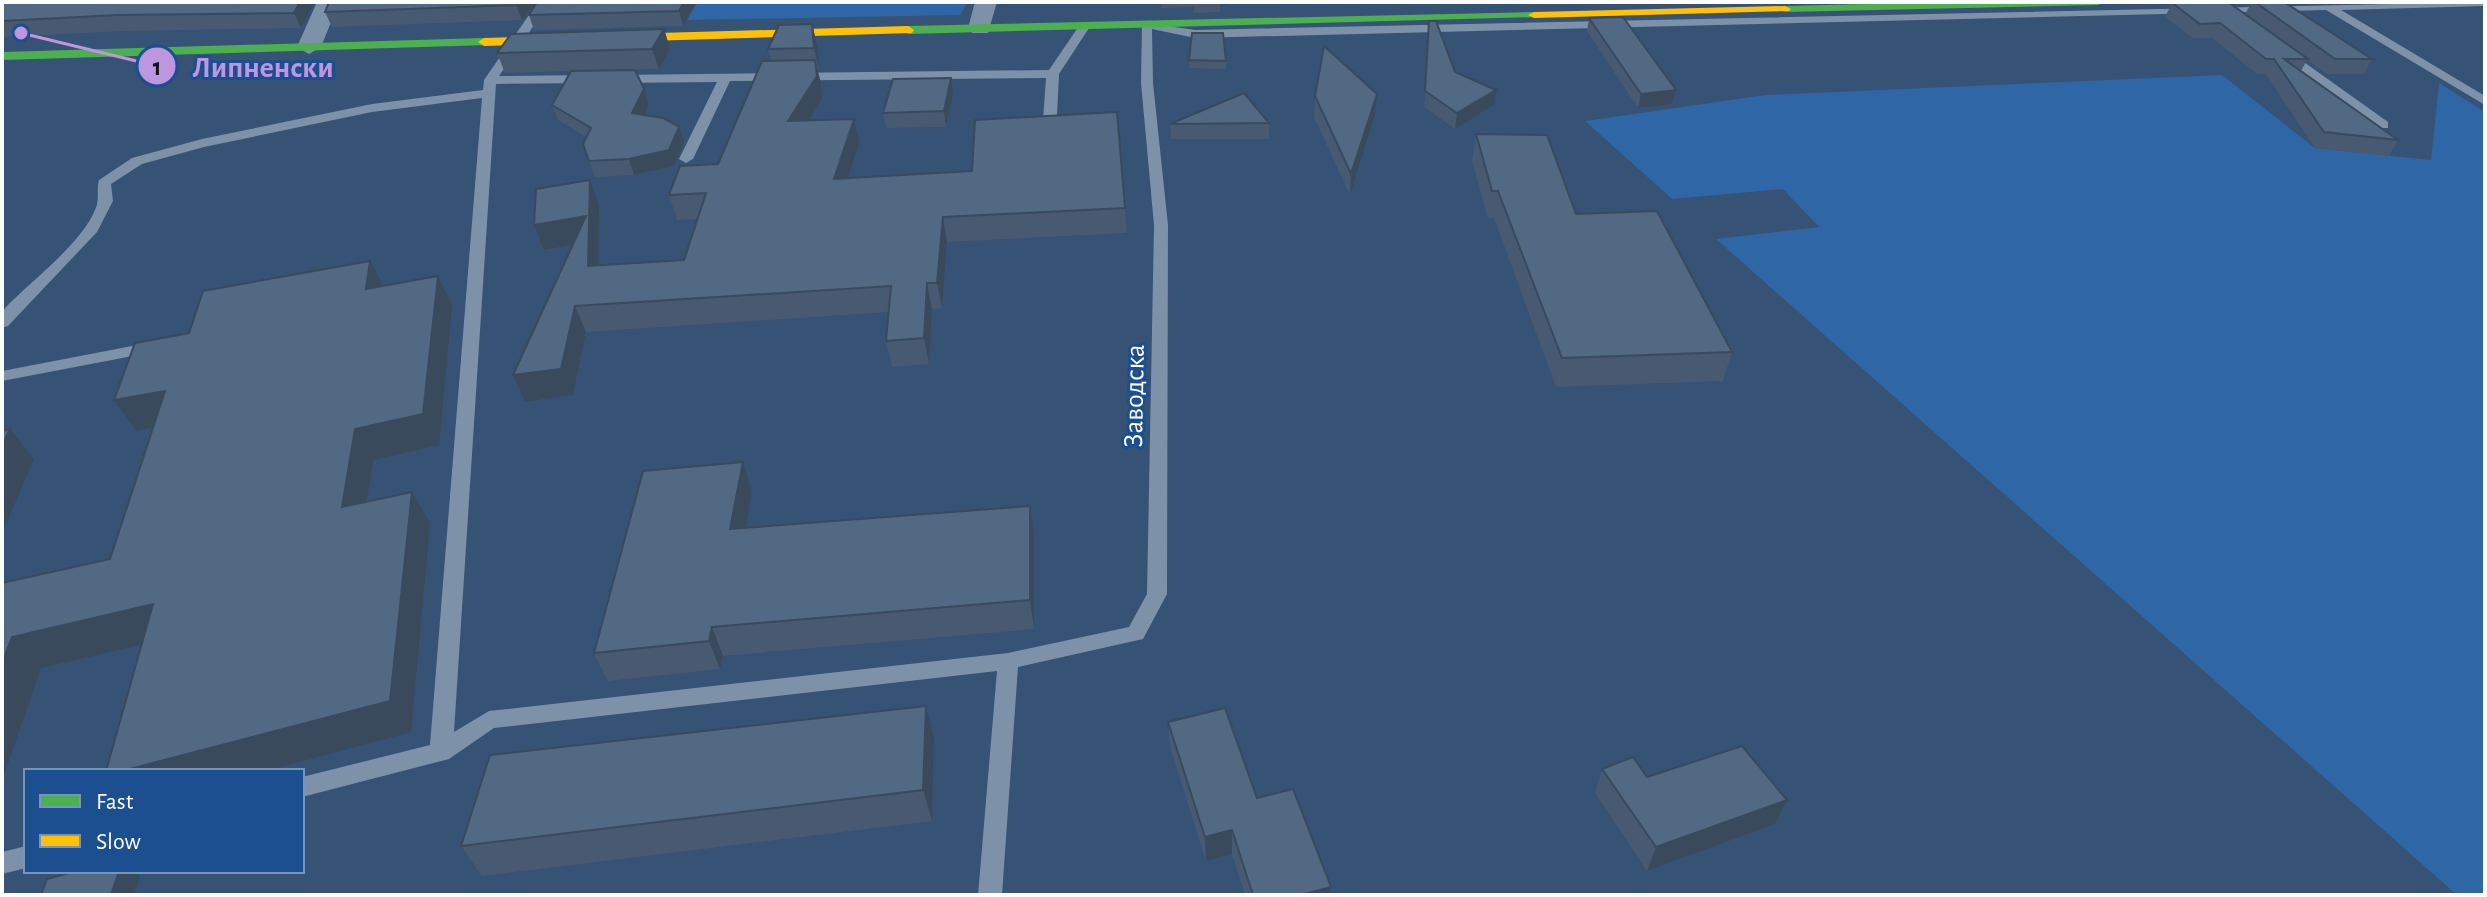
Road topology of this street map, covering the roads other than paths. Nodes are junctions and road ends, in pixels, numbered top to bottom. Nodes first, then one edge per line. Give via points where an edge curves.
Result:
1 (328, 2) edge
2 (544, 2) edge
3 (986, 2) edge
4 (2098, 2) edge
5 (2485, 3) edge
6 (2324, 4) edge
7 (2218, 6) edge
8 (1146, 24) junction
9 (1085, 25) junction
10 (2248, 27) edge
11 (980, 28) junction
12 (515, 41) junction
13 (2272, 45) edge
14 (309, 47) junction
15 (2, 56) edge
16 (1053, 74) junction
17 (725, 78) junction
18 (490, 87) junction
19 (2485, 101) edge
20 (2383, 125) edge
21 (1049, 134) edge
22 (686, 159) dead end
23 (2, 323) edge
24 (168, 344) edge
25 (2, 376) edge
26 (1008, 661) junction
27 (441, 752) junction
28 (304, 786) edge
29 (24, 858) edge
30 (2, 863) edge
31 (990, 895) edge

1 - 14 street
2 - 12 lane
3 - 11 street
4 - 8 street
5 - 6 lane
6 - 7 lane
6 - 19 lane
7 - 8 lane via 1195,34
7 - 10 lane
8 - 9 street
8 - 26 lane, Заводска via 1161,225 1157,594 1136,633
9 - 11 street
9 - 16 lane
11 - 12 street
12 - 14 street
12 - 18 lane
13 - 20 lane
14 - 15 street
16 - 17 lane
16 - 21 lane
17 - 18 lane
17 - 22 lane
18 - 23 lane via 289,124 137,161 104,183 106,204 91,228
18 - 27 lane
24 - 25 lane
26 - 27 lane, Заводска via 489,720
26 - 31 lane
27 - 28 lane, Заводска
29 - 30 lane

